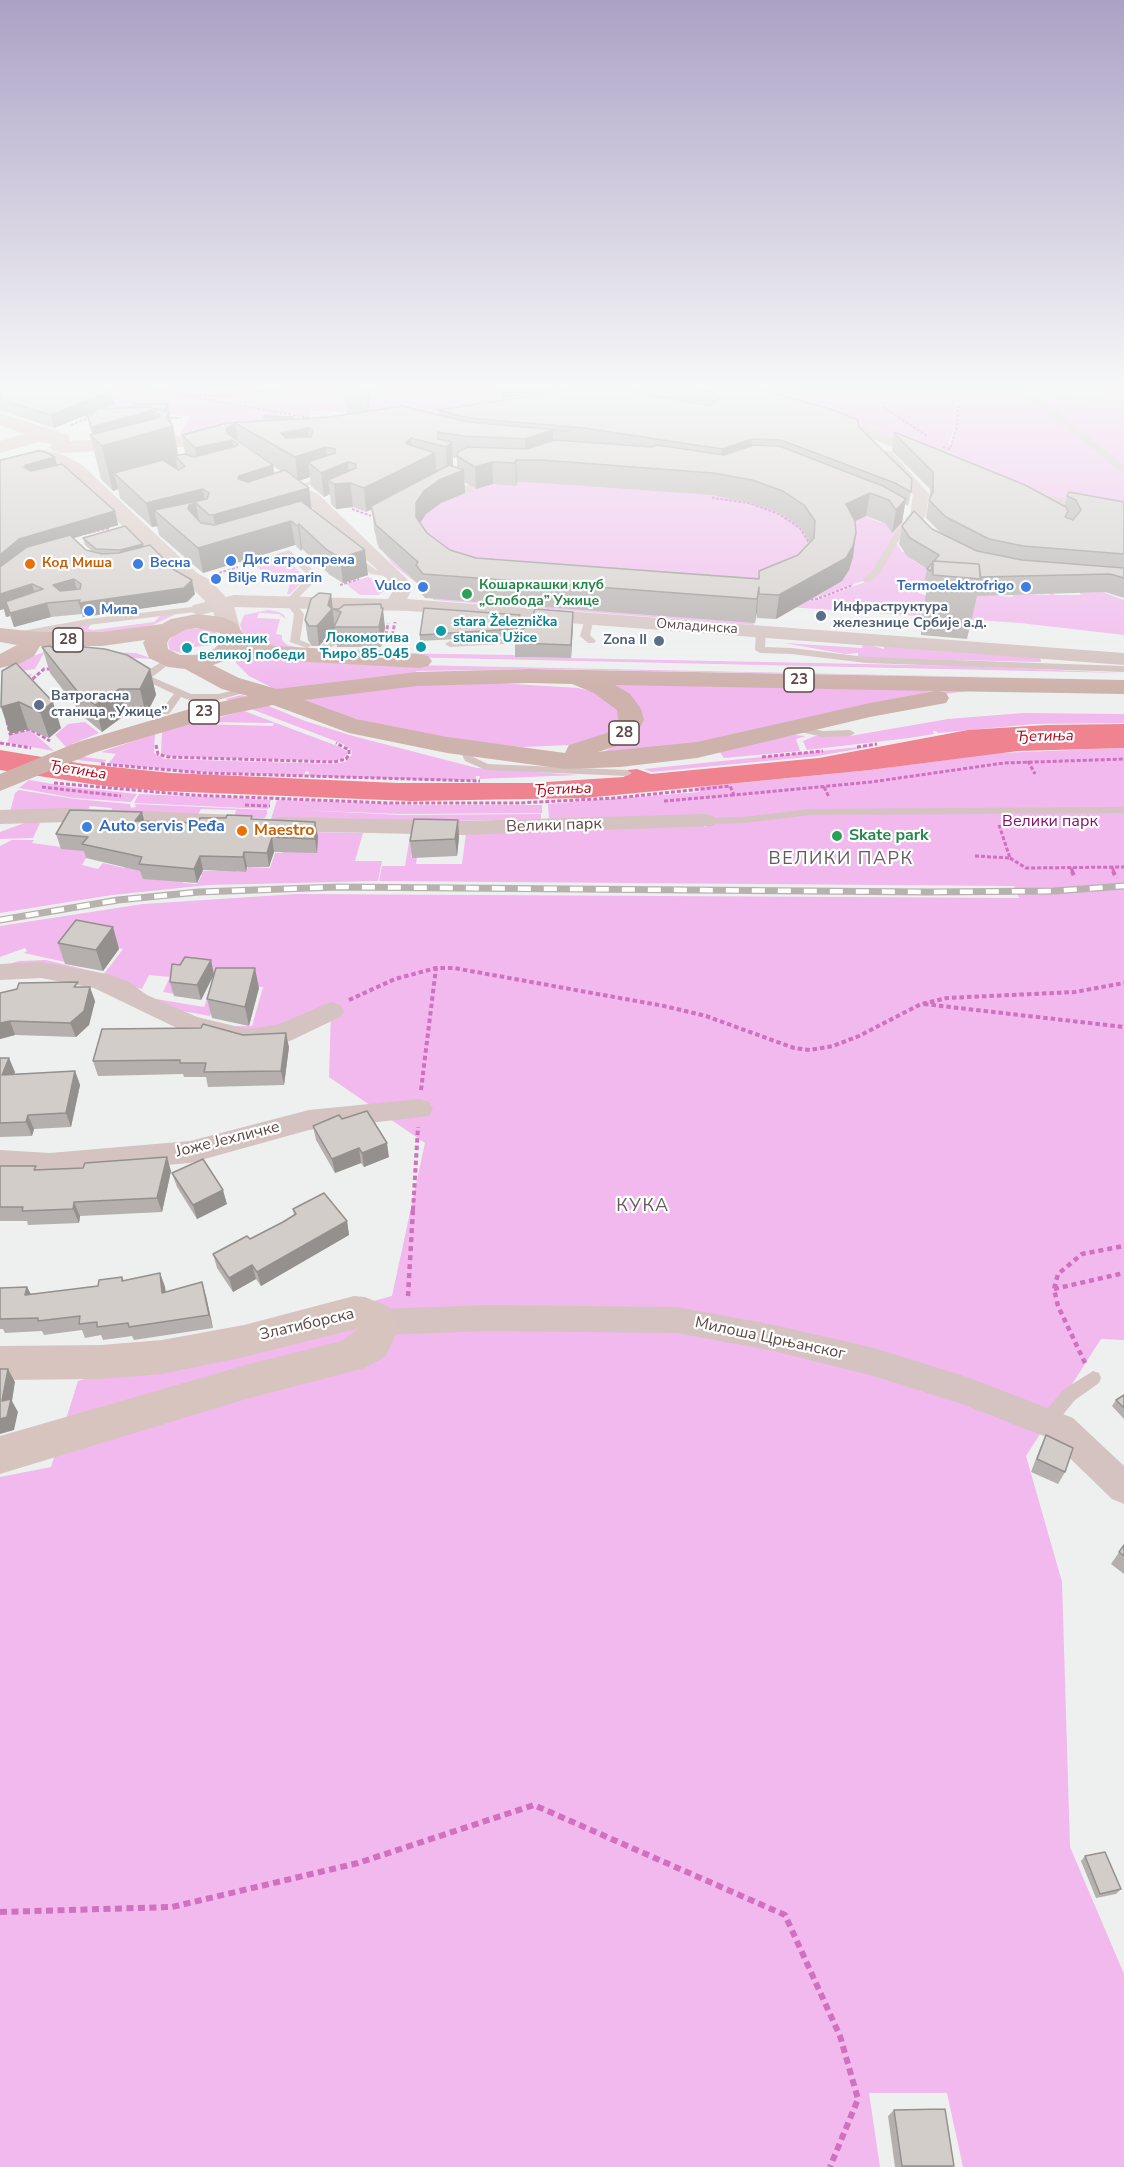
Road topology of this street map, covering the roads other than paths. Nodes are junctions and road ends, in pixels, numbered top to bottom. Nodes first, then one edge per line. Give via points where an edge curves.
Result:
1 (101, 489) edge
2 (468, 489) edge
3 (917, 489) edge
4 (287, 490) edge
5 (1007, 490) edge
6 (471, 491) dead end
7 (1027, 499) junction
8 (1053, 513) edge
9 (1124, 513) edge
10 (368, 515) road end
11 (907, 515) junction
12 (138, 529) junction
13 (347, 530) junction
14 (102, 532) edge
15 (926, 532) edge
16 (344, 550) edge
17 (248, 564) road end
18 (401, 579) junction
19 (867, 580) dead end
20 (270, 604) junction
21 (211, 606) junction
22 (396, 612) junction
23 (530, 614) junction
24 (589, 618) junction
25 (302, 626) junction
26 (169, 628) junction
27 (761, 632) junction
28 (230, 637) junction
29 (591, 642) dead end
30 (450, 644) dead end
31 (11, 649) edge
32 (172, 658) junction
33 (1124, 659) edge
34 (1124, 669) edge
35 (546, 676) junction
36 (1124, 678) edge
37 (1052, 685) junction
38 (1124, 687) edge
39 (253, 689) junction
40 (178, 695) junction
41 (165, 712) dead end
42 (795, 728) junction
43 (850, 732) dead end
44 (464, 748) junction
45 (509, 753) junction
46 (627, 773) dead end
47 (0, 783) edge
48 (1124, 810) edge
49 (6, 821) edge
50 (705, 821) joint
51 (0, 972) edge
52 (331, 1011) road end
53 (419, 1109) road end
54 (0, 1161) edge
55 (393, 1321) junction
56 (0, 1363) edge
57 (1093, 1378) road end
58 (1046, 1423) junction
59 (0, 1455) edge
60 (1124, 1488) edge

1 - 12 main road
2 - 6 lane
3 - 11 street via 921,494 918,514
4 - 13 street via 326,507
5 - 7 street
7 - 8 lane
7 - 9 street
10 - 13 street
11 - 15 street
11 - 19 lane via 877,571
12 - 14 lane
12 - 21 main road via 155,553 196,579 191,586
13 - 18 street
16 - 18 lane via 370,570
17 - 25 lane via 289,553 313,574 292,598
18 - 22 street
20 - 21 street, Омладинска via 238,601
20 - 25 street, Омладинска
20 - 28 street, Омладинска via 238,615
21 - 26 main road
21 - 28 main road
21 - 31 lane via 78,619
22 - 23 street, Омладинска
22 - 25 street, Омладинска via 362,610
23 - 24 street, Омладинска
23 - 30 lane via 523,638 517,642
24 - 27 street, Омладинска
24 - 29 lane via 585,636
26 - 28 main road via 203,621
26 - 31 main road, 28
26 - 32 main road via 154,646
27 - 33 street, Омладинска via 1048,649
27 - 34 lane via 760,650 866,660
28 - 32 main road via 209,660
28 - 36 main road via 272,653 387,660
28 - 39 main road, 28 via 230,667
31 - 32 main road via 134,649
32 - 39 main road, 28 via 233,685
32 - 40 lane via 144,681
35 - 37 main road, 23
35 - 45 main road, 28 via 586,682 610,691 629,709 629,725 616,738 590,748
35 - 47 main road, 23 via 417,679 289,694 202,713 87,747
37 - 38 main road, 23
37 - 42 main road via 917,701
39 - 40 lane via 207,698
39 - 44 main road, 28 via 349,725
40 - 41 lane
42 - 43 lane via 823,734
42 - 45 main road via 707,748 620,759 565,761
44 - 45 main road, 28
44 - 46 lane via 470,759 486,767
48 - 50 lane, Велики парк via 811,812
49 - 50 street, Велики парк via 69,815 463,828
51 - 52 street via 34,969 98,980 190,1024 239,1038 281,1034
53 - 54 street, Јоже Јехличке via 309,1120 190,1152 50,1164
55 - 56 main road, Златиборска via 365,1313 346,1313 244,1341 162,1357
55 - 58 street, Милоша Црњанског via 677,1320 874,1362 967,1391
55 - 59 main road, Златиборска via 372,1344 351,1356 235,1385
57 - 58 lane via 1069,1395
58 - 60 street, Милоша Црњанског via 1061,1428

